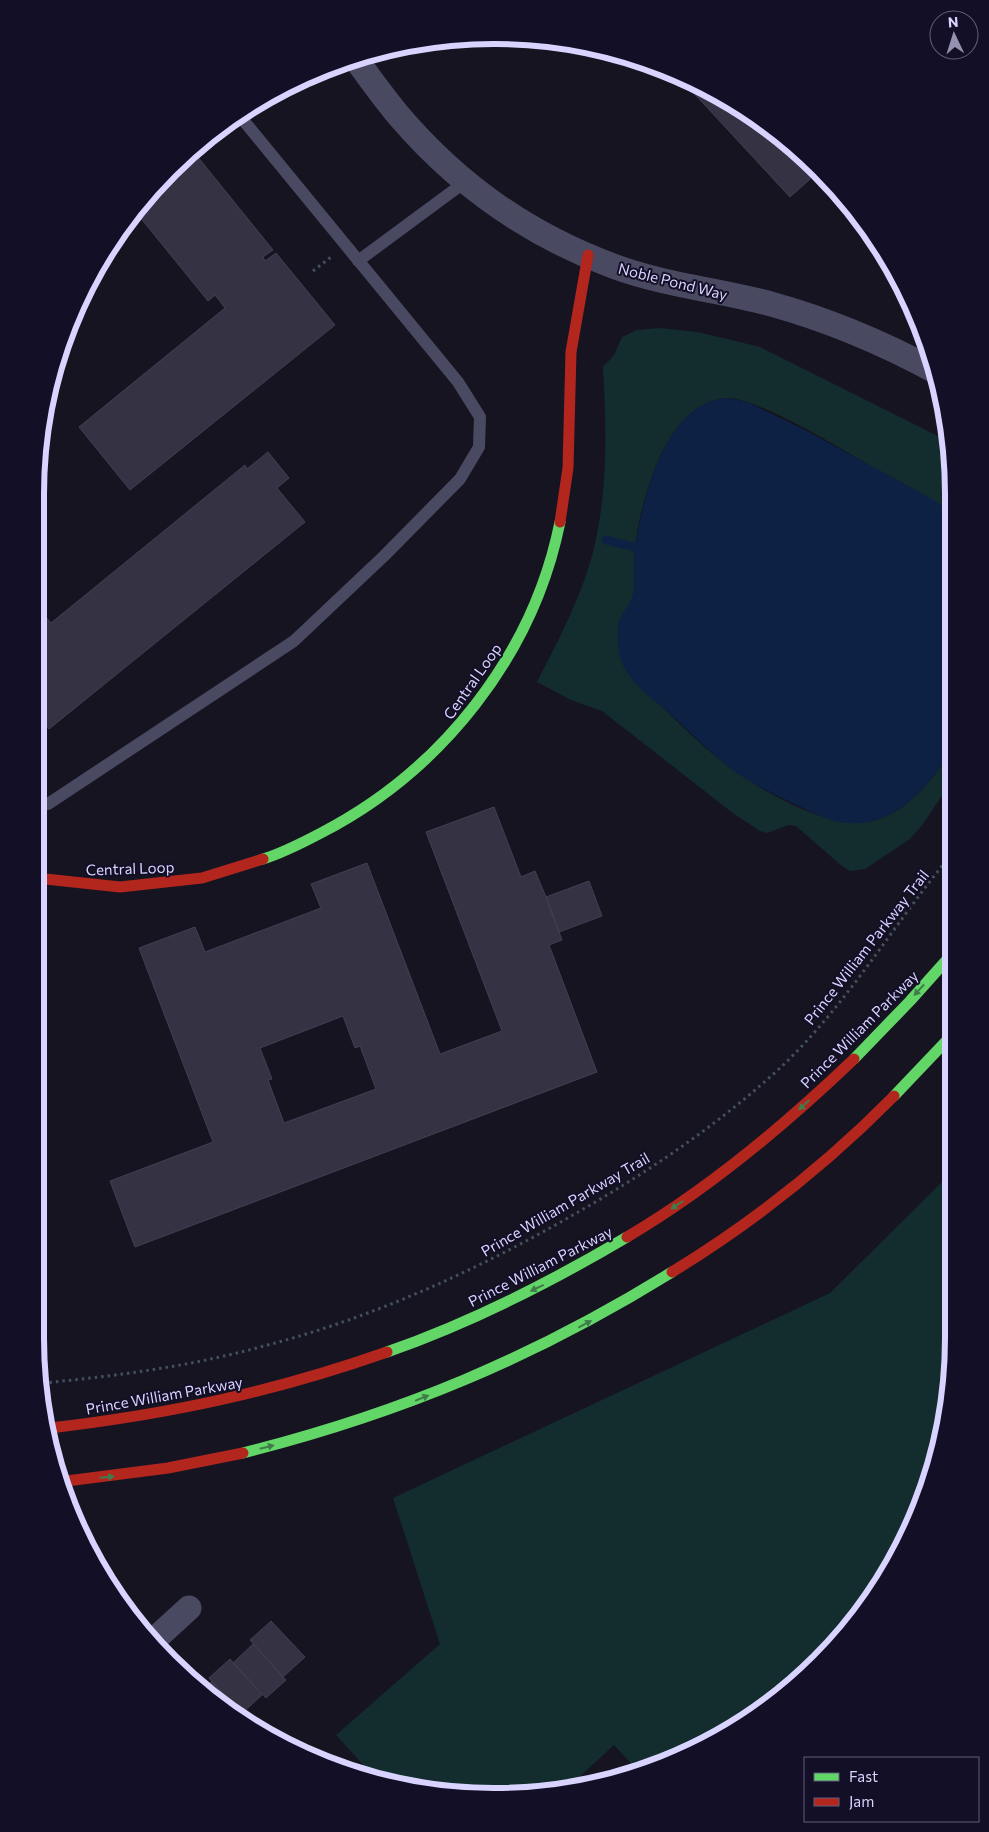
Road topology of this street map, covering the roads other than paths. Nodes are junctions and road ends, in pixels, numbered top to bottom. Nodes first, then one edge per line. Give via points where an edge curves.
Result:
1 (360, 65) edge
2 (243, 120) edge
3 (465, 182) junction
4 (588, 256) junction
5 (358, 261) junction
6 (927, 367) edge
7 (44, 805) edge
8 (44, 879) edge
9 (945, 962) edge
10 (945, 1042) edge
11 (53, 1428) edge
12 (68, 1481) edge
13 (189, 1608) dead end
14 (158, 1637) edge

1 - 3 street, Noble Pond Way via 404,122
2 - 5 lane
3 - 4 street, Noble Pond Way via 518,222
3 - 5 lane
4 - 6 street, Noble Pond Way via 665,282 770,304 822,319 885,344
4 - 8 main road, Central Loop via 571,352 566,480 561,519 539,595 520,638 471,714 407,780 381,800 314,839 255,864 216,875 158,884 78,885
5 - 7 lane via 458,382 480,417 479,447 460,480 294,641
9 -> 11 main road, Prince William Parkway via 868,1046 784,1124 714,1180 640,1230 547,1283 473,1318 379,1356 282,1388 202,1407
12 -> 10 main road via 121,1476 232,1456 322,1433 409,1403 499,1366 588,1323 672,1273 768,1206 893,1098
13 - 14 street

